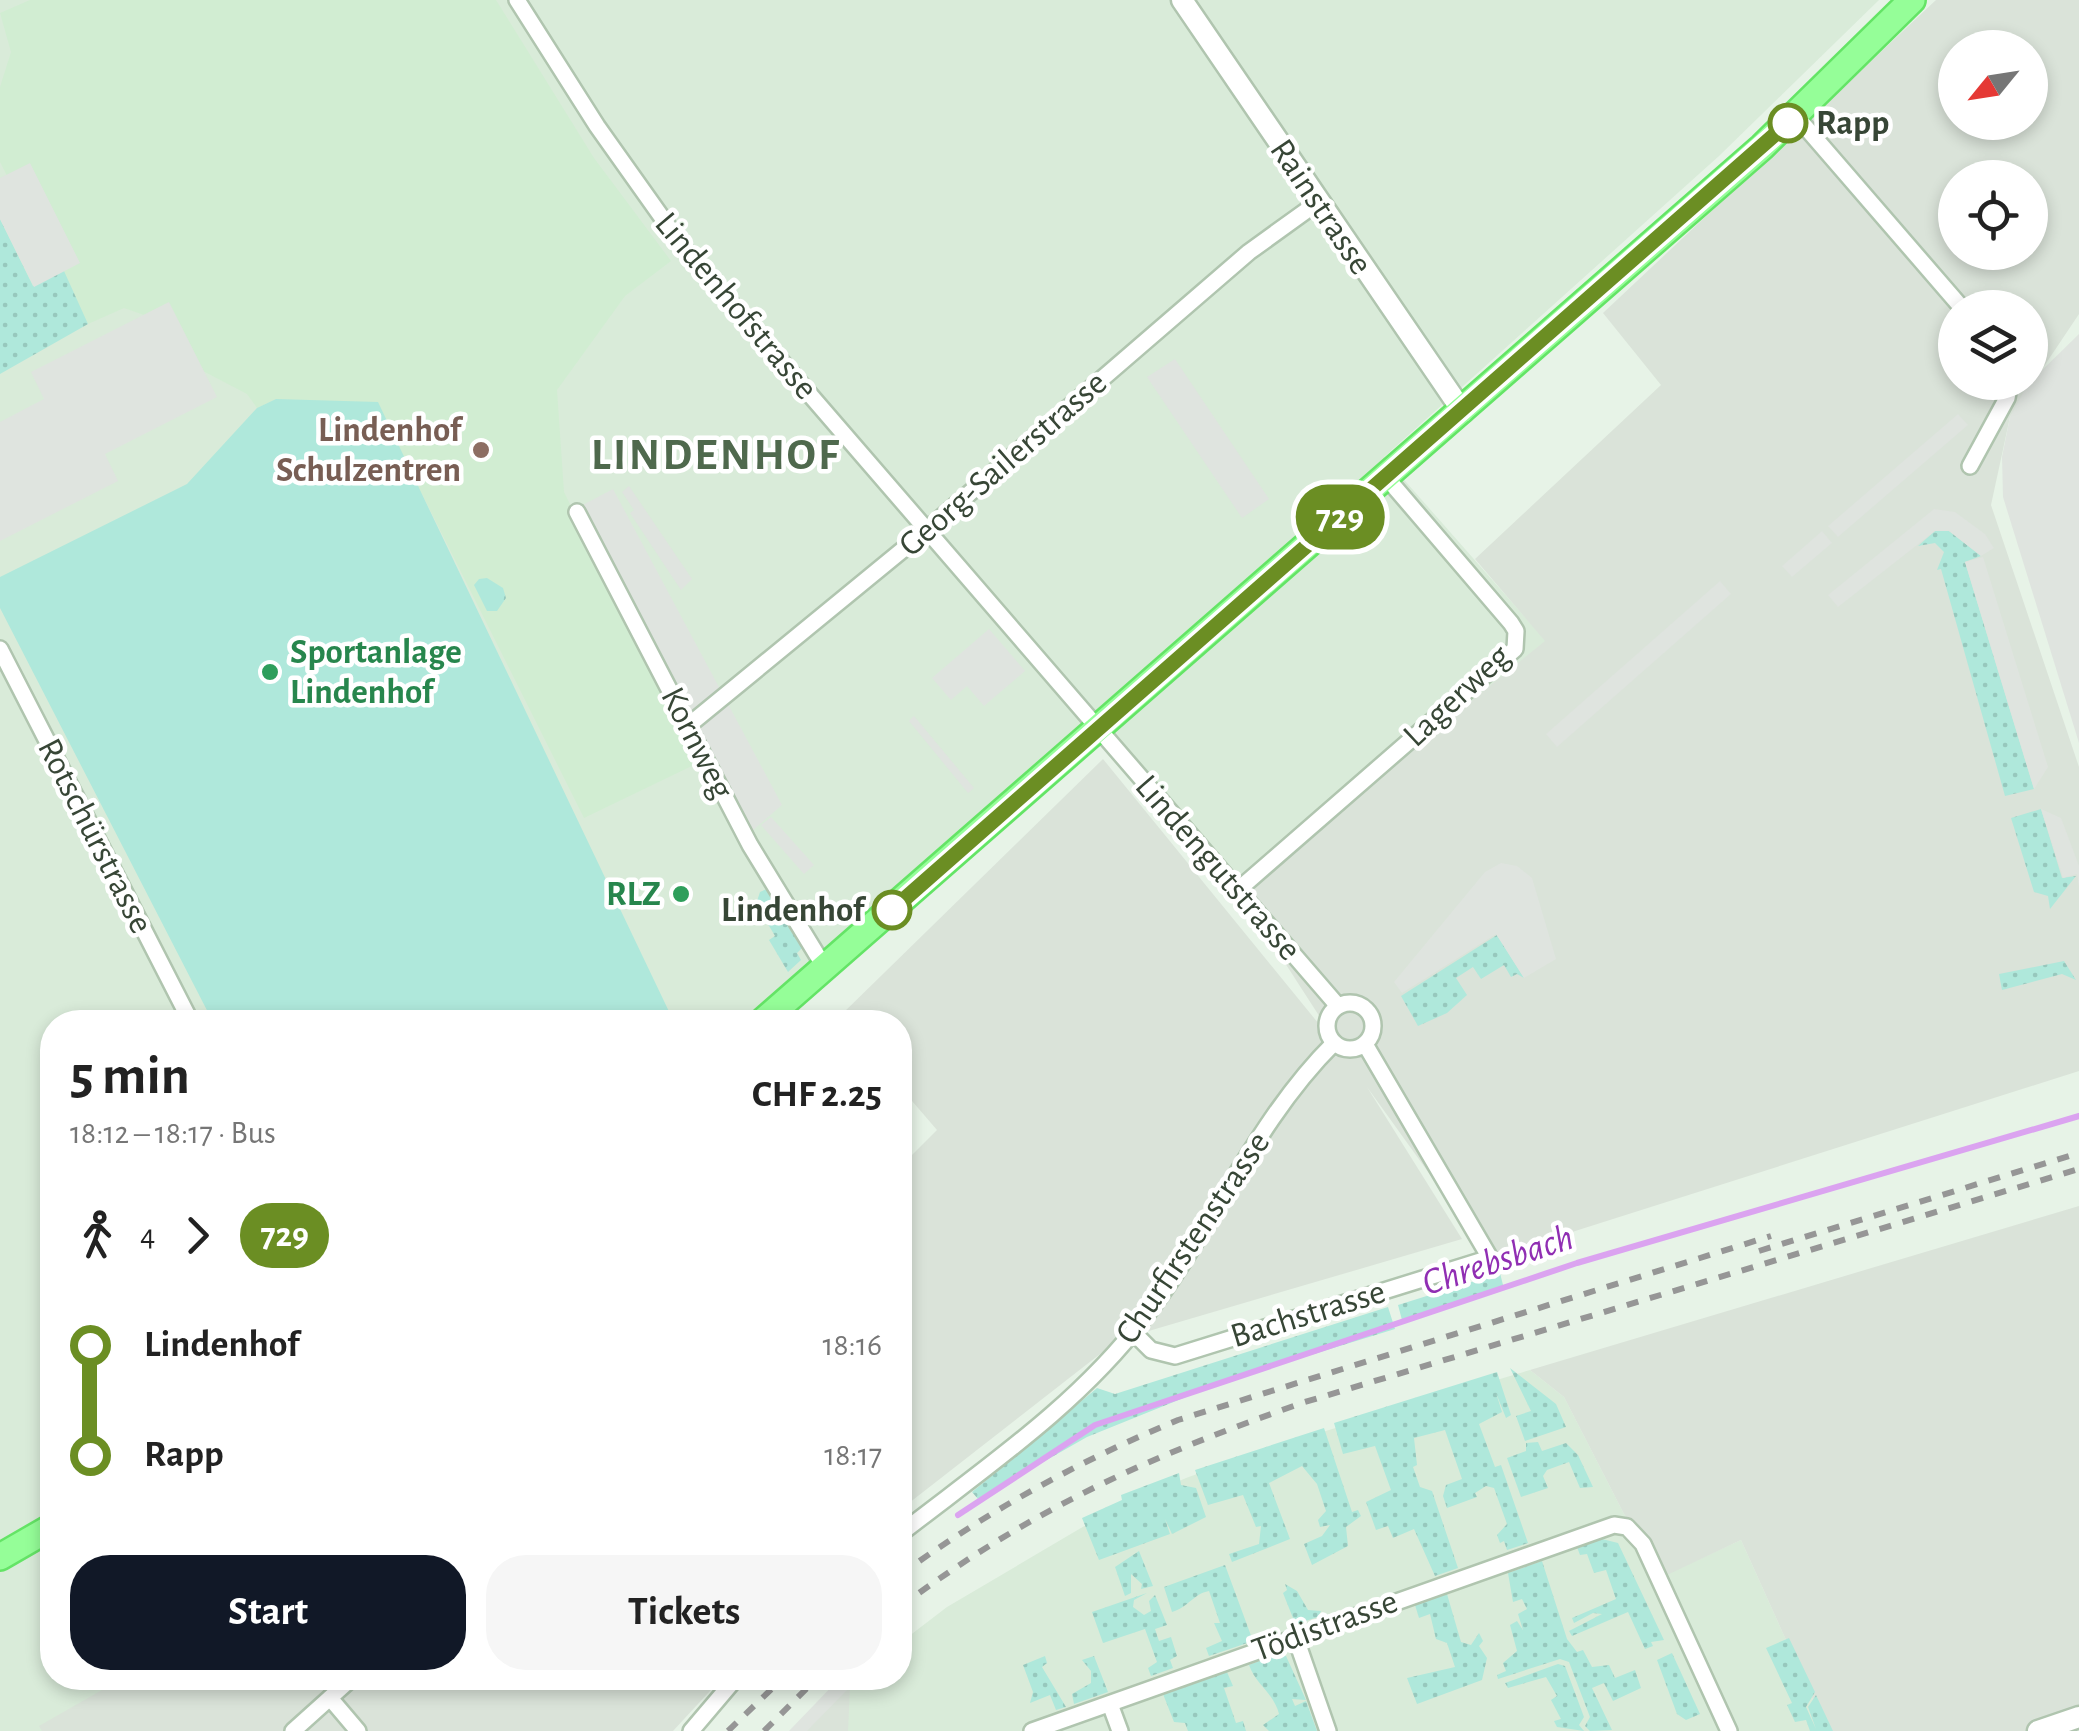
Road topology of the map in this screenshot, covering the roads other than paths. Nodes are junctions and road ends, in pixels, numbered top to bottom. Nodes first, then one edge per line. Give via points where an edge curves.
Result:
1 (517, 0) edge
2 (1182, 0) edge
3 (1912, 0) edge
4 (1796, 116) junction
5 (1317, 203) junction
6 (1946, 290) edge
7 (2006, 400) edge
8 (1463, 412) junction
9 (1970, 466) dead end
10 (1386, 477) junction
11 (577, 512) dead end
12 (928, 529) junction
13 (0, 649) edge
14 (688, 725) junction
15 (1098, 729) junction
16 (1238, 890) junction
17 (825, 968) junction
18 (1338, 1006) junction
19 (185, 1010) edge
20 (776, 1010) edge
21 (1334, 1043) junction
22 (1364, 1044) junction
23 (1133, 1332) junction
24 (912, 1524) edge
25 (40, 1534) edge
26 (0, 1557) edge
27 (1295, 1636) junction
28 (339, 1690) edge
29 (726, 1690) edge
30 (330, 1698) junction
31 (1110, 1704) junction
32 (2079, 1716) edge
33 (293, 1731) edge
34 (358, 1731) edge
35 (691, 1731) edge
36 (1032, 1731) edge
37 (1120, 1731) edge
38 (1328, 1731) edge
39 (1729, 1731) edge
40 (2038, 1731) edge

1 - 12 street, Lindenhofstrasse via 675,238
2 - 5 street, Rainstrasse
3 - 4 main road
4 - 6 street
4 - 8 main road
5 - 8 street, Rainstrasse
5 - 12 street, Georg-Sailerstrasse via 1249,252
7 - 9 street
8 - 10 main road
10 - 15 main road
10 - 16 street, Lagerweg via 1510,623 1515,648
11 - 14 street, Kornweg
12 - 14 street, Georg-Sailerstrasse
12 - 15 street, Lindenhofstrasse
13 - 19 street, Rotschürstrasse
14 - 17 street, Kornweg
15 - 16 street, Lindengutstrasse
15 - 17 main road
16 - 18 street, Lindengutstrasse
17 - 20 main road
18 - 21 street via 1327,1024
18 - 22 street via 1357,1004 1368,1012 1372,1032
21 - 22 street via 1352,1049
21 - 23 street, Churfirstenstrasse via 1286,1101
22 - 23 street, Bachstrasse via 1490,1258 1175,1356 1151,1350
23 - 24 street, Churfirstenstrasse via 1076,1394
25 - 26 main road
27 - 31 street, Tödistrasse
27 - 38 street
27 - 39 street, Tödistrasse via 1620,1525 1643,1544
28 - 30 street
29 - 35 street
30 - 33 street
30 - 34 street
31 - 36 street, Tödistrasse
31 - 37 street
32 - 40 street

